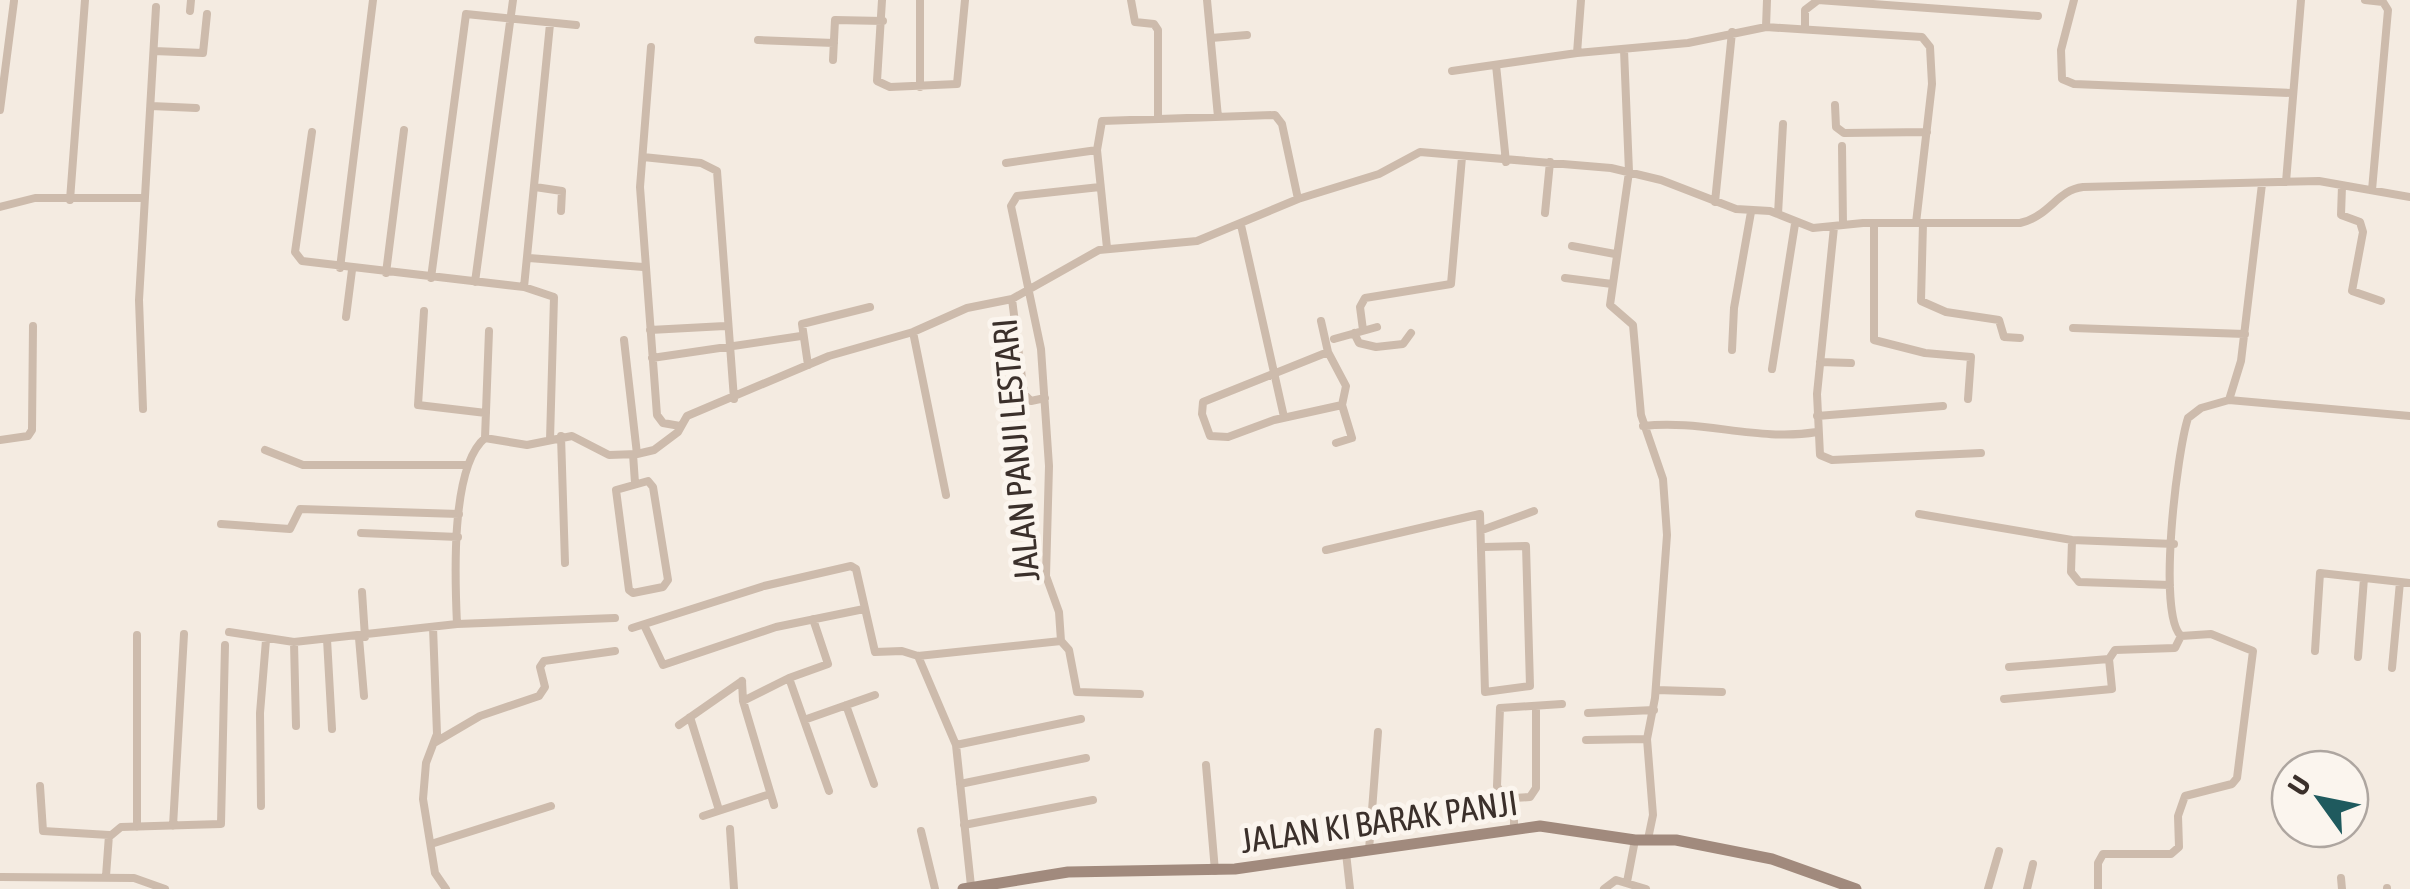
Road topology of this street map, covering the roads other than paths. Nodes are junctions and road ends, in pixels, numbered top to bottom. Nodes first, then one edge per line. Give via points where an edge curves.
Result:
1 (85, 0) edge
2 (191, 0) edge
3 (373, 0) edge
4 (513, 0) edge
5 (882, 0) edge
6 (920, 0) edge
7 (965, 0) edge
8 (1131, 0) edge
9 (1207, 0) edge
10 (1582, 0) edge
11 (1767, 0) edge
12 (2074, 0) edge
13 (2301, 0) edge
14 (2365, 0) edge
15 (14, 1) edge
16 (1960, 5) edge
17 (156, 7) dead end
18 (190, 11) dead end
19 (207, 14) dead end
20 (2038, 16) dead end
21 (512, 18) junction
22 (882, 21) junction
23 (550, 24) junction
24 (576, 25) dead end
25 (1805, 26) junction
26 (1766, 27) junction
27 (1732, 32) junction
28 (1248, 35) dead end
29 (1212, 38) junction
30 (758, 40) dead end
31 (834, 43) junction
32 (651, 47) dead end
33 (1624, 50) junction
34 (154, 52) junction
35 (1577, 53) junction
36 (833, 60) dead end
37 (1496, 65) junction
38 (1452, 71) dead end
39 (920, 88) junction
40 (2292, 93) junction
41 (1835, 105) dead end
42 (151, 106) junction
43 (196, 108) dead end
44 (0, 110) edge
45 (1158, 117) junction
46 (1218, 117) junction
47 (1783, 124) dead end
48 (404, 130) dead end
49 (312, 132) dead end
50 (1927, 132) junction
51 (1842, 146) dead end
52 (1098, 150) junction
53 (643, 157) junction
54 (1462, 157) junction
55 (1506, 162) junction
56 (1550, 162) junction
57 (1006, 163) dead end
58 (1629, 172) junction
59 (2286, 182) junction
60 (2262, 184) junction
61 (2342, 186) junction
62 (1100, 187) junction
63 (535, 188) junction
64 (2372, 190) junction
65 (2410, 197) edge
66 (143, 198) junction
67 (1298, 199) junction
68 (70, 200) junction
69 (1715, 202) junction
70 (0, 207) edge
71 (561, 211) dead end
72 (1546, 212) dead end
73 (1751, 212) junction
74 (1778, 214) junction
75 (1874, 223) junction
76 (1920, 223) junction
77 (1796, 224) junction
78 (1241, 225) junction
79 (1839, 226) junction
80 (1572, 246) dead end
81 (1107, 248) junction
82 (1615, 254) junction
83 (528, 258) junction
84 (643, 267) junction
85 (340, 268) junction
86 (352, 270) junction
87 (386, 273) junction
88 (431, 278) junction
89 (1565, 278) dead end
90 (475, 282) junction
91 (1612, 284) junction
92 (524, 288) junction
93 (1027, 291) junction
94 (1012, 299) junction
95 (2381, 301) dead end
96 (870, 307) dead end
97 (424, 311) dead end
98 (346, 317) dead end
99 (1320, 322) dead end
100 (33, 326) dead end
101 (725, 326) junction
102 (1377, 326) dead end
103 (2074, 328) dead end
104 (489, 330) dead end
105 (650, 330) junction
106 (913, 332) junction
107 (1359, 332) junction
108 (1411, 333) dead end
109 (2245, 334) junction
110 (802, 336) junction
111 (2020, 338) dead end
112 (1334, 339) dead end
113 (624, 340) dead end
114 (730, 349) junction
115 (1732, 350) dead end
116 (1328, 352) junction
117 (652, 358) junction
118 (1820, 362) junction
119 (808, 364) junction
120 (1852, 364) dead end
121 (1772, 368) dead end
122 (1272, 375) junction
123 (1044, 398) junction
124 (734, 399) junction
125 (1968, 399) dead end
126 (2229, 400) junction
127 (1342, 405) junction
128 (1944, 406) dead end
129 (143, 409) dead end
130 (486, 413) junction
131 (1817, 416) junction
132 (2410, 416) edge
133 (1284, 417) junction
134 (1644, 426) junction
135 (679, 429) junction
136 (1817, 432) junction
137 (561, 436) junction
138 (485, 438) junction
139 (0, 440) edge
140 (550, 440) junction
141 (1336, 443) dead end
142 (264, 450) dead end
143 (635, 454) junction
144 (1981, 454) dead end
145 (468, 464) junction
146 (635, 484) junction
147 (946, 495) dead end
148 (1534, 511) dead end
149 (459, 514) junction
150 (1919, 514) dead end
151 (221, 524) dead end
152 (1482, 530) junction
153 (361, 533) dead end
154 (458, 536) junction
155 (2072, 540) junction
156 (2174, 544) junction
157 (1484, 548) junction
158 (1326, 550) dead end
159 (565, 563) dead end
160 (2364, 578) junction
161 (2405, 582) edge
162 (2170, 585) junction
163 (362, 592) dead end
164 (864, 609) junction
165 (614, 618) dead end
166 (812, 620) junction
167 (457, 624) junction
168 (433, 627) junction
169 (645, 627) junction
170 (632, 628) dead end
171 (229, 632) dead end
172 (184, 634) dead end
173 (137, 636) dead end
174 (2181, 636) junction
175 (362, 637) junction
176 (327, 639) junction
177 (266, 640) junction
178 (1062, 640) junction
179 (294, 642) junction
180 (225, 645) dead end
181 (615, 651) dead end
182 (2314, 651) dead end
183 (918, 656) junction
184 (2358, 657) dead end
185 (2110, 659) junction
186 (2009, 667) dead end
187 (2392, 668) dead end
188 (789, 678) junction
189 (1656, 690) junction
190 (1499, 691) junction
191 (1722, 692) dead end
192 (1140, 694) dead end
193 (364, 696) dead end
194 (875, 696) dead end
195 (2004, 699) dead end
196 (743, 701) junction
197 (1562, 704) dead end
198 (846, 705) junction
199 (1536, 706) junction
200 (1500, 708) junction
201 (1654, 710) junction
202 (1588, 713) dead end
203 (690, 717) junction
204 (1081, 719) dead end
205 (804, 720) junction
206 (679, 725) dead end
207 (296, 726) dead end
208 (332, 729) dead end
209 (1378, 732) dead end
210 (1647, 738) junction
211 (1586, 740) dead end
212 (434, 743) junction
213 (956, 745) junction
214 (1086, 758) dead end
215 (1206, 765) dead end
216 (874, 784) dead end
217 (960, 784) junction
218 (40, 786) dead end
219 (828, 791) dead end
220 (770, 794) junction
221 (1514, 798) junction
222 (1093, 800) dead end
223 (261, 806) dead end
224 (551, 806) dead end
225 (774, 806) dead end
226 (719, 810) junction
227 (702, 816) dead end
228 (964, 825) junction
229 (173, 826) junction
230 (137, 828) junction
231 (1514, 828) junction
232 (730, 829) dead end
233 (921, 830) dead end
234 (109, 837) junction
235 (1648, 838) junction
236 (1634, 840) junction
237 (431, 844) junction
238 (1369, 850) junction
239 (1998, 851) dead end
240 (1346, 853) junction
241 (2034, 864) dead end
242 (1215, 871) junction
243 (106, 876) junction
244 (0, 877) edge
245 (2341, 878) dead end
246 (1627, 882) junction
247 (967, 888) edge
248 (165, 889) edge
249 (446, 889) edge
250 (734, 889) edge
251 (935, 889) edge
252 (1350, 889) edge
253 (1604, 889) edge
254 (1646, 889) edge
255 (1856, 889) edge
256 (1988, 889) edge
257 (2027, 889) edge
258 (2098, 889) edge
259 (2342, 889) edge

1 - 68 street
2 - 18 street
3 - 85 street
4 - 21 street
5 - 22 street
6 - 39 street
7 - 39 street via 959,81
8 - 45 street via 1135,22 1158,30
9 - 29 street
10 - 35 street
11 - 26 street
12 - 40 street via 2062,42 2062,79
13 - 40 street
14 - 64 street via 2383,2 2388,10
15 - 44 street
16 - 20 street
16 - 25 street via 1818,0 1805,10
17 - 34 street
19 - 34 street via 203,54
21 - 23 street
21 - 88 street via 470,12 464,18
21 - 90 street
22 - 31 street via 834,20
22 - 39 street via 879,84
23 - 24 street
23 - 63 street
25 - 26 street
25 - 50 street via 1908,34 1927,42
26 - 27 street
27 - 33 street
27 - 69 street
28 - 29 street
29 - 46 street
30 - 31 street
31 - 36 street
32 - 53 street
33 - 35 street
33 - 58 street
34 - 42 street
35 - 37 street
37 - 38 street
37 - 55 street
40 - 59 street
41 - 50 street via 1836,128 1844,133
42 - 43 street
42 - 66 street
45 - 46 street
45 - 52 street via 1102,121
46 - 67 street via 1280,118
47 - 74 street
48 - 87 street
49 - 85 street via 295,252 302,261
50 - 76 street
51 - 79 street
52 - 57 street
52 - 62 street
53 - 84 street
53 - 101 street via 715,168
54 - 55 street
54 - 67 street via 1420,152 1360,181
54 - 107 street via 1452,282 1365,298
55 - 56 street
56 - 58 street
56 - 72 street
58 - 69 street
58 - 82 street
59 - 60 street
59 - 61 street
60 - 76 street via 2084,186 2032,220
60 - 109 street
61 - 64 street
61 - 95 street via 2340,214 2360,222 2363,232 2353,294
62 - 81 street
62 - 93 street, JALAN PANJI LESTARI via 1011,202
63 - 71 street via 562,192
63 - 83 street
64 - 65 street
66 - 68 street
66 - 129 street
67 - 78 street
68 - 70 street via 34,198
69 - 73 street
73 - 74 street
73 - 115 street
74 - 77 street
75 - 76 street
75 - 79 street
75 - 125 street via 1874,340 1971,357
76 - 111 street via 1924,304 1999,320 2004,337
77 - 79 street
77 - 121 street
78 - 81 street via 1197,241
78 - 122 street
79 - 118 street
80 - 82 street
81 - 93 street
82 - 91 street
83 - 84 street
83 - 92 street
84 - 105 street
85 - 86 street
86 - 87 street
86 - 98 street
87 - 88 street
88 - 90 street
89 - 91 street
90 - 92 street
91 - 134 street via 1611,308 1633,325
92 - 140 street via 556,302
93 - 94 street
93 - 123 street, JALAN PANJI LESTARI via 1039,332
94 - 106 street via 967,308
94 - 123 street via 1024,394
96 - 110 street via 802,324
97 - 130 street via 418,405
99 - 116 street
100 - 139 street via 32,430
101 - 105 street
101 - 114 street
102 - 107 street
103 - 109 street
104 - 130 street
105 - 117 street
106 - 119 street
106 - 147 street
107 - 108 street via 1359,342 1376,347 1403,344
107 - 112 street
109 - 126 street
110 - 114 street
110 - 119 street
113 - 143 street
114 - 117 street
114 - 124 street
116 - 122 street
116 - 127 street via 1346,386
117 - 135 street via 657,415
118 - 120 street
118 - 131 street
119 - 124 street
122 - 133 street
122 - 133 street via 1203,402 1202,414 1210,436 1218,439
123 - 178 street, JALAN PANJI LESTARI via 1046,576
124 - 135 street via 687,416
126 - 132 street
126 - 156 street via 2188,418 2174,496
127 - 133 street
127 - 141 street via 1352,438
128 - 131 street
130 - 138 street
131 - 136 street
134 - 136 street via 1688,422 1760,434
134 - 189 street via 1662,479 1667,535
135 - 143 street via 654,450
136 - 144 street via 1820,455 1832,460
137 - 140 street
137 - 143 street via 609,454
137 - 159 street
138 - 140 street via 527,445
138 - 145 street
142 - 145 street via 302,464
143 - 146 street
145 - 149 street
146 - 146 street via 652,486 668,580 633,594 616,490
148 - 152 street
149 - 151 street via 300,509 290,528
149 - 154 street
150 - 155 street
152 - 157 street
152 - 158 street via 1480,514
153 - 154 street
154 - 167 street
155 - 156 street
155 - 162 street via 2071,572 2080,582
156 - 162 street
157 - 190 street via 1485,692
157 - 190 street via 1526,546 1530,686
160 - 161 street
160 - 182 street via 2320,574
160 - 184 street
161 - 187 street
162 - 174 street
163 - 175 street
164 - 166 street
164 - 169 street via 851,566 764,586
164 - 183 street via 876,652
165 - 167 street
166 - 169 street via 663,666
166 - 188 street via 828,664
167 - 168 street
168 - 175 street
168 - 212 street
169 - 170 street
171 - 177 street
172 - 229 street
173 - 230 street
174 - 185 street via 2175,648 2123,649
174 - 258 street via 2211,634 2254,651 2238,778 2186,796 2178,816 2180,842 2171,854 2104,854
175 - 176 street
175 - 193 street
176 - 179 street
176 - 208 street
177 - 179 street
177 - 223 street
178 - 183 street
178 - 192 street, JALAN PANJI LESTARI via 1077,692
179 - 207 street
180 - 229 street via 221,824
181 - 212 street via 544,660 539,696 480,716
183 - 213 street
185 - 186 street
185 - 195 street via 2112,689
188 - 196 street
188 - 205 street
189 - 191 street
189 - 201 street
190 - 200 street
194 - 198 street
196 - 203 street via 742,681
196 - 220 street
197 - 199 street
198 - 205 street
198 - 216 street
199 - 200 street
199 - 221 street via 1536,788 1530,797
200 - 221 street via 1497,786 1502,796
201 - 202 street
201 - 210 street
203 - 206 street
203 - 226 street
204 - 213 street
205 - 219 street
209 - 238 street
210 - 211 street
210 - 235 street via 1654,815
212 - 237 street via 423,778
213 - 217 street
214 - 217 street
215 - 242 street
217 - 228 street
218 - 234 street via 42,831
220 - 225 street
220 - 226 street
221 - 231 street
222 - 228 street
224 - 237 street
226 - 227 street
228 - 247 street
229 - 230 street
230 - 234 street
231 - 236 street, JALAN KI BARAK PANJI
231 - 238 street, JALAN KI BARAK PANJI
232 - 250 street
233 - 251 street
234 - 243 street
235 - 236 street, JALAN KI BARAK PANJI
235 - 255 street, JALAN KI BARAK PANJI via 1772,859
236 - 246 street
237 - 249 street via 435,873
238 - 240 street, JALAN KI BARAK PANJI
239 - 256 street
240 - 242 street, JALAN KI BARAK PANJI
240 - 252 street
241 - 257 street
242 - 247 street, JALAN KI BARAK PANJI via 1068,872
243 - 244 street
243 - 248 street
245 - 259 street
246 - 253 street via 1609,881
246 - 254 street

